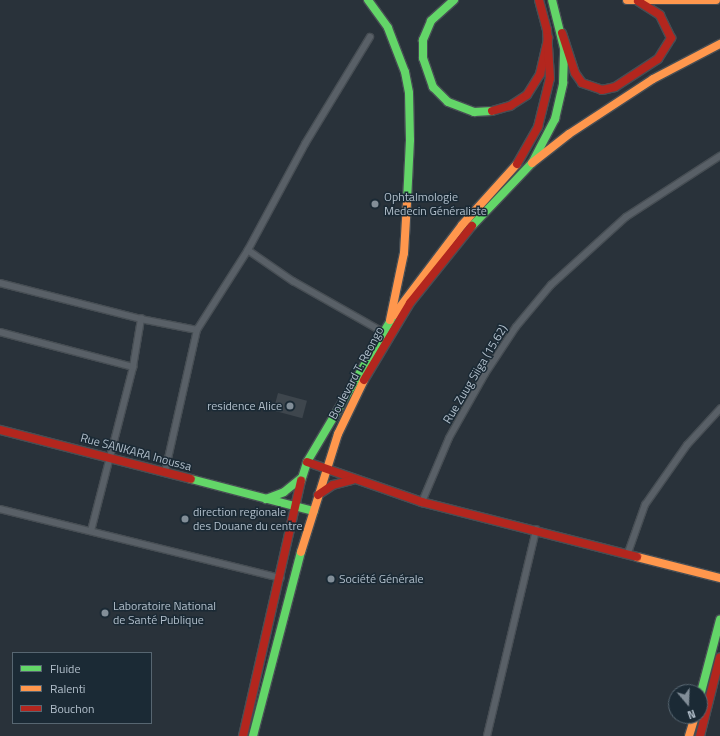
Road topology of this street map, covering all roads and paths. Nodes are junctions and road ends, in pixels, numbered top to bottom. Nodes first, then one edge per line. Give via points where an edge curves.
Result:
1 (368, 0) edge
2 (454, 0) edge
3 (539, 0) edge
4 (552, 0) edge
5 (627, 0) edge
6 (716, 0) edge
7 (638, 1) edge
8 (562, 33) junction
9 (370, 37) dead end
10 (548, 38) junction
11 (720, 44) edge
12 (720, 156) edge
13 (532, 163) junction
14 (248, 250) junction
15 (0, 283) edge
16 (141, 319) junction
17 (390, 320) junction
18 (197, 330) junction
19 (0, 332) edge
20 (383, 332) junction
21 (133, 367) junction
22 (720, 409) edge
23 (0, 430) edge
24 (111, 458) junction
25 (307, 462) junction
26 (326, 469) junction
27 (165, 472) junction
28 (301, 478) junction
29 (352, 480) junction
30 (318, 495) junction
31 (266, 499) junction
32 (422, 502) junction
33 (293, 507) junction
34 (0, 509) edge
35 (314, 511) junction
36 (536, 530) junction
37 (91, 531) junction
38 (628, 553) junction
39 (281, 578) junction
40 (720, 578) edge
41 (720, 620) edge
42 (720, 657) edge
43 (703, 684) edge
44 (693, 724) edge
45 (243, 736) edge
46 (254, 736) edge
47 (487, 736) edge
48 (690, 736) edge
49 (700, 736) edge

1 - 17 main road via 388,28 406,72 409,93 410,140 404,253
2 - 10 main road via 432,21 423,40 423,58 433,87 448,102 460,107 474,112 492,112 510,106 527,95 540,74
3 - 10 main road, Boulevard T. Reongo
4 - 8 main road
5 - 7 main road
6 - 7 main road
7 - 8 main road via 660,15 671,38 658,59 615,87 602,90 582,83 575,73
8 - 13 main road, Boulevard T. Reongo via 563,83 548,135
9 - 14 street via 305,144
10 - 17 main road, Boulevard T. Reongo via 550,78 547,98 531,142 516,166 462,225
11 - 13 main road via 652,79 569,134
12 - 32 street, Rue Zuug Siiga (15.62) via 626,217 551,285 516,328 485,374 449,438
13 - 26 main road, Boulevard T. Reongo via 466,232 410,303 350,404
14 - 18 street
14 - 20 street via 293,281
15 - 16 street
16 - 18 street
16 - 21 street
17 - 20 main road, Boulevard T. Reongo
18 - 27 street
19 - 21 street
20 - 25 main road, Boulevard T. Reongo
21 - 24 street
22 - 38 street via 687,445 645,505
23 - 24 main road, Rue SANKARA Inoussa
24 - 27 main road, Rue SANKARA Inoussa
24 - 37 street
25 - 26 main road
25 - 28 main road, Boulevard T. Reongo
26 - 29 main road
26 - 30 main road, Boulevard T. Reongo
27 - 31 main road, Rue SANKARA Inoussa
28 - 31 main road via 284,492
28 - 33 main road, Boulevard T. Reongo
29 - 30 main road via 333,485
29 - 32 main road
30 - 35 main road, Boulevard T. Reongo
31 - 33 main road, Rue SANKARA Inoussa
32 - 36 main road
33 - 35 main road, Rue SANKARA Inoussa
33 - 39 main road, Boulevard T. Reongo
34 - 37 street
35 - 46 main road, Boulevard T. Reongo
36 - 38 main road
36 - 47 street
37 - 39 street
38 - 40 main road
39 - 45 main road, Boulevard T. Reongo
41 - 43 main road
42 - 49 main road
44 - 48 main road

